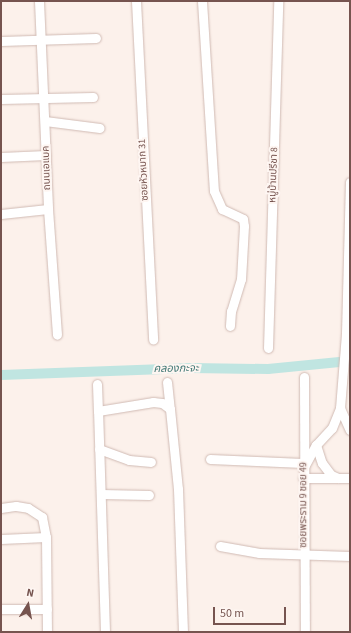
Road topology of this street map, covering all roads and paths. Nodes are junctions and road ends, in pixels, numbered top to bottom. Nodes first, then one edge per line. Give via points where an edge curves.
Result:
1 (39, 1) edge
2 (136, 1) edge
3 (202, 1) edge
4 (278, 1) edge
5 (96, 38) dead end
6 (42, 39) junction
7 (1, 41) edge
8 (45, 97) junction
9 (93, 97) dead end
10 (1, 99) edge
11 (45, 121) junction
12 (100, 128) dead end
13 (46, 155) junction
14 (1, 157) edge
15 (350, 182) edge
16 (48, 210) junction
17 (1, 214) edge
18 (230, 326) dead end
19 (57, 335) dead end
20 (153, 340) dead end
21 (268, 348) dead end
22 (304, 377) dead end
23 (167, 382) dead end
24 (97, 384) dead end
25 (340, 408) junction
26 (170, 409) junction
27 (98, 411) junction
28 (350, 430) edge
29 (316, 445) junction
30 (99, 449) junction
31 (210, 459) dead end
32 (151, 462) dead end
33 (303, 466) junction
34 (346, 477) edge
35 (303, 478) junction
36 (101, 494) junction
37 (149, 494) dead end
38 (1, 508) edge
39 (46, 537) junction
40 (1, 538) edge
41 (220, 546) dead end
42 (304, 555) junction
43 (350, 556) edge
44 (1, 609) edge
45 (46, 609) junction
46 (47, 632) edge
47 (105, 632) edge
48 (183, 632) edge
49 (305, 632) edge

1 - 6 street, ถนนเอแบค
2 - 20 street, ซอยหัวหมาก 31
3 - 18 street via 214,191 222,208 242,219 244,226 241,279 231,311
4 - 21 street, หมู่บ้านปรีชา 8
5 - 6 street
6 - 7 street
6 - 8 street, ถนนเอแบค
8 - 9 street
8 - 10 street
8 - 11 street, ถนนเอแบค
11 - 12 street
11 - 13 street, ถนนเอแบค
13 - 14 street
13 - 16 street, ถนนเอแบค
15 - 25 street via 346,332
16 - 17 street
16 - 19 street, ถนนเอแบค
22 - 33 street, ซอยพระราม 9 ซอย 49
23 - 26 street
24 - 27 street
25 - 28 street
25 - 29 street via 332,428
26 - 27 street via 162,403 153,402
26 - 48 street via 178,489
27 - 30 street
29 - 33 street
29 - 34 street via 322,464 331,475
30 - 32 street via 129,460
30 - 36 street
31 - 33 street
33 - 35 street, ซอยพระราม 9 ซอย 49
34 - 35 street
35 - 42 street, ซอยพระราม 9 ซอย 49
36 - 37 street
36 - 47 street
38 - 39 street via 16,506 35,511 42,517
39 - 40 street
39 - 45 street
41 - 42 street via 259,553
42 - 43 street
42 - 49 street, ซอยพระราม 9 ซอย 49
44 - 45 street
45 - 46 street

